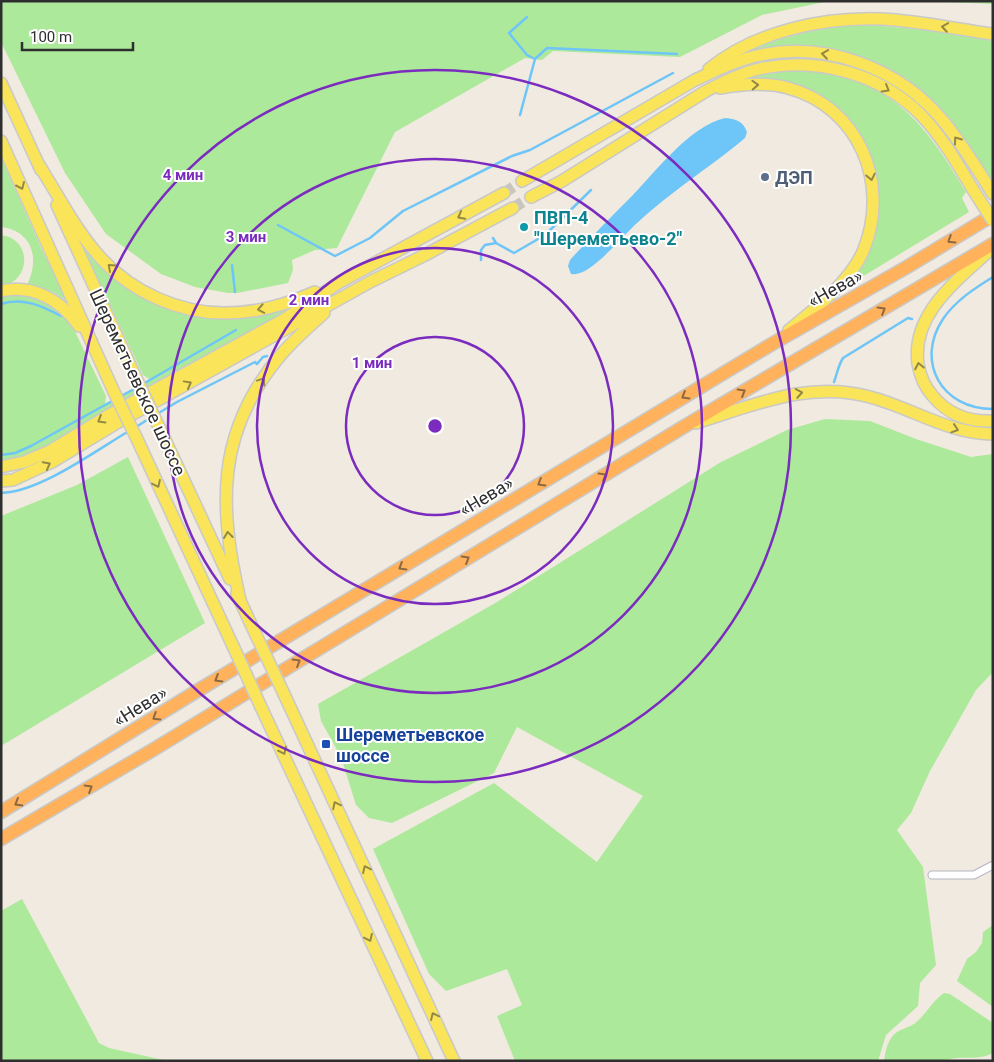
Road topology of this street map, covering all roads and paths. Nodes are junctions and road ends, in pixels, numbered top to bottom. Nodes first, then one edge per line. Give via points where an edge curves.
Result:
1 (993, 34) edge
2 (696, 80) junction
3 (1, 83) edge
4 (706, 91) junction
5 (1, 141) edge
6 (39, 164) junction
7 (522, 181) tunnel mouth
8 (504, 193) tunnel mouth
9 (993, 194) edge
10 (531, 198) tunnel mouth
11 (513, 208) tunnel mouth
12 (993, 215) edge
13 (993, 221) edge
14 (993, 246) edge
15 (340, 282) junction
16 (1, 291) edge
17 (336, 302) junction
18 (772, 344) junction
19 (96, 350) junction
20 (993, 421) edge
21 (685, 426) junction
22 (993, 434) edge
23 (1, 467) edge
24 (1, 481) edge
25 (240, 600) junction
26 (1, 812) edge
27 (1, 839) edge
28 (993, 865) edge
29 (932, 875) dead end
30 (427, 1061) edge
31 (454, 1061) edge

1 -> 2 main road via 882,19 822,23 771,35 742,47
2 - 7 main road
9 -> 2 main road via 930,107 899,81 865,64 813,52 776,53 740,61
3 - 6 main road, Шереметьевское шоссе
4 - 10 main road
4 -> 13 main road, bridge via 729,79 778,66 810,65 861,76 892,92 921,115
4 -> 18 main road via 768,84 809,95 844,121 867,161 872,180 872,224 864,251 849,274 815,309
5 -> 19 main road, Шереметьевское шоссе
15 -> 6 main road via 294,301 246,312 206,312 162,300 140,290 100,257 79,230
6 - 25 main road, Шереметьевское шоссе, bridge
8 -> 15 main road
11 - 17 main road
12 -> 18 highway, «Нева»
20 -> 14 main road via 967,419 945,408 922,380 917,355 921,328 934,305
21 -> 14 highway
15 -> 23 main road via 283,320 50,450 24,462
16 - 19 main road via 25,290 52,299 71,314
24 -> 17 main road via 13,480 52,462
25 -> 17 main road via 225,509 232,445 250,400 262,380 281,355
18 -> 26 highway, «Нева»
19 -> 30 main road, Шереметьевское шоссе, bridge
21 -> 22 main road via 782,396 839,391 870,396 959,430
27 -> 21 highway
31 -> 25 main road, Шереметьевское шоссе, bridge
28 - 29 street via 974,875

